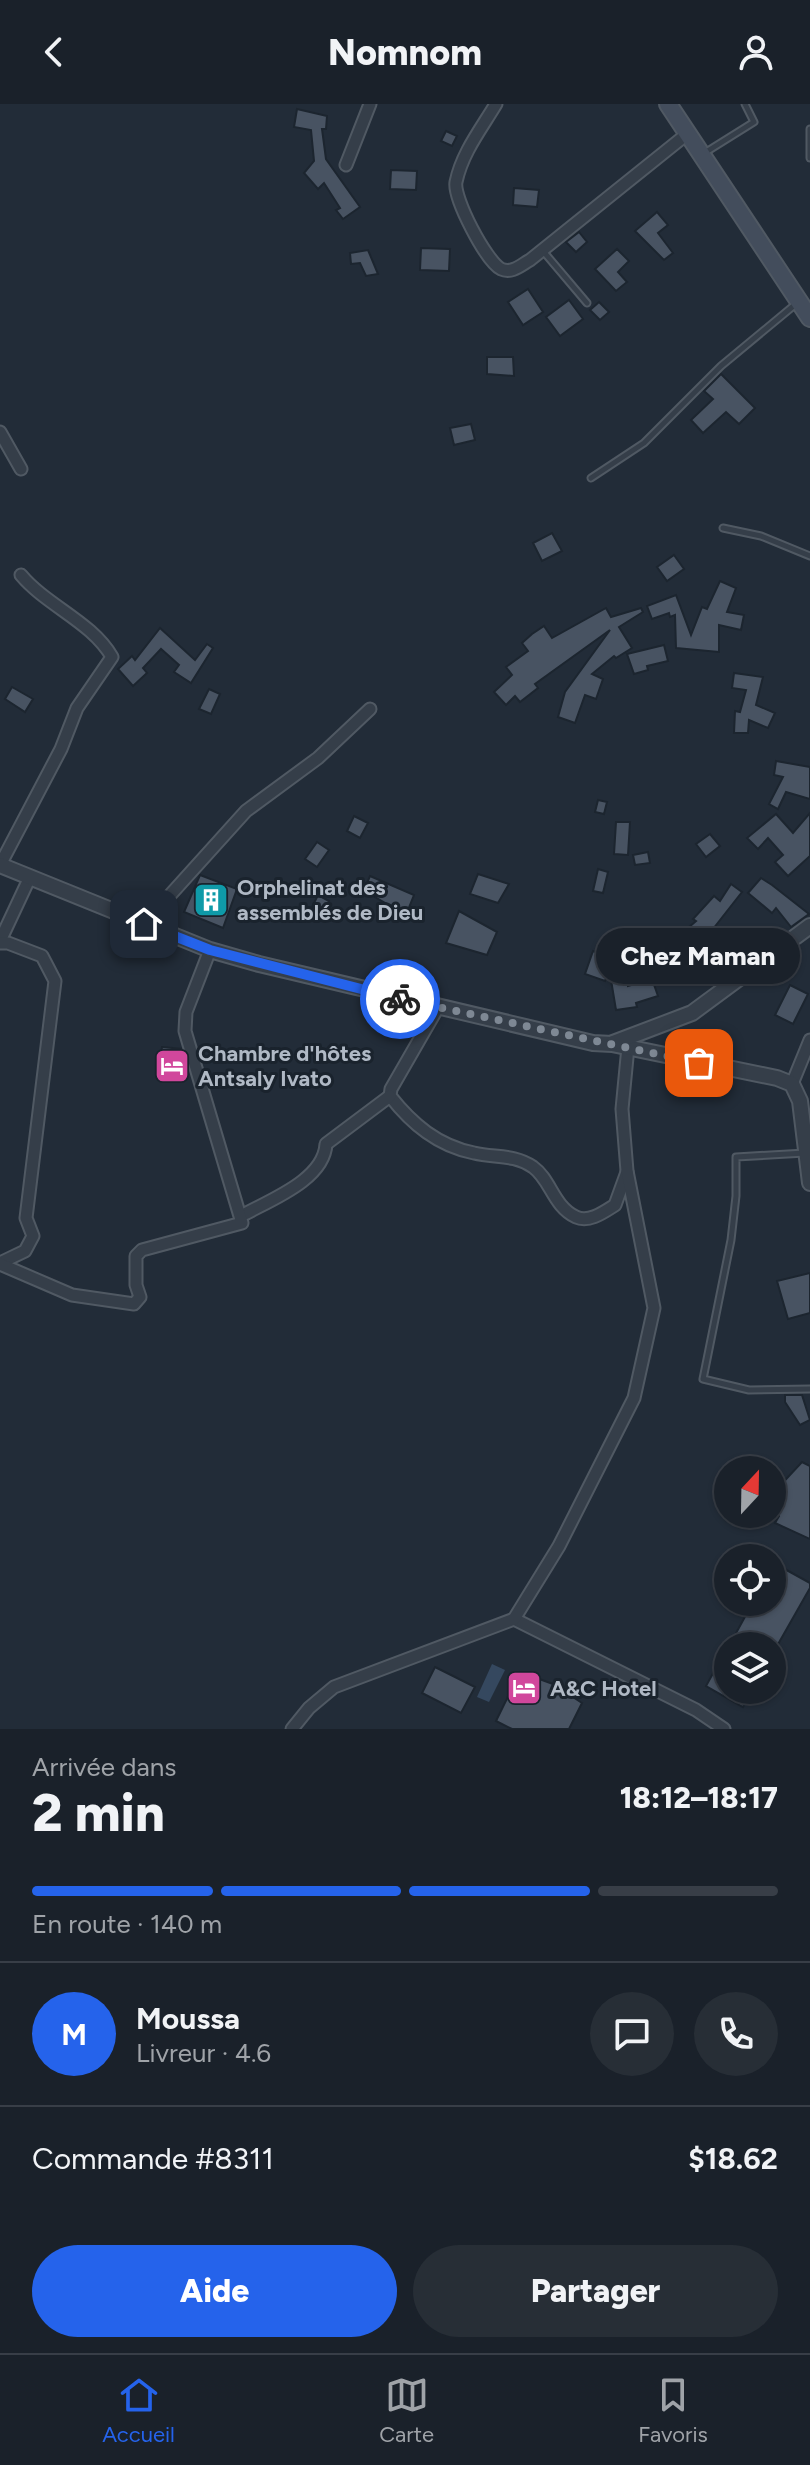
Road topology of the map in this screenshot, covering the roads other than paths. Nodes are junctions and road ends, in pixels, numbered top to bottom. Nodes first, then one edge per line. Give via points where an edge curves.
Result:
1 (370, 104) edge
2 (496, 104) edge
3 (668, 104) edge
4 (745, 104) edge
5 (810, 129) edge
6 (687, 134) junction
7 (702, 155) junction
8 (810, 158) edge
9 (346, 165) dead end
10 (543, 250) junction
11 (587, 303) dead end
12 (806, 310) edge
13 (0, 432) edge
14 (21, 469) dead end
15 (591, 478) dead end
16 (723, 528) dead end
17 (810, 556) edge
18 (21, 575) dead end
19 (370, 709) dead end
20 (0, 865) edge
21 (30, 877) junction
22 (144, 924) junction
23 (810, 926) edge
24 (0, 942) edge
25 (210, 950) junction
26 (437, 1009) junction
27 (810, 1040) edge
28 (620, 1045) junction
29 (806, 1060) edge
30 (792, 1084) junction
31 (390, 1096) junction
32 (806, 1153) junction
33 (627, 1171) junction
34 (810, 1183) edge
35 (243, 1215) junction
36 (1, 1263) edge
37 (810, 1389) edge
38 (514, 1619) junction
39 (292, 1729) edge
40 (724, 1729) edge

1 - 9 street
2 - 10 street via 461,164 457,200 502,270 513,271
3 - 6 main road
4 - 7 lane via 754,122
5 - 8 lane
6 - 7 main road
6 - 10 street
7 - 12 main road
10 - 11 lane
12 - 15 lane via 721,366 644,443
13 - 14 street
16 - 17 lane via 761,536
18 - 20 street via 103,641 112,657 77,708
19 - 22 street via 318,758 246,811
20 - 21 street
21 - 22 street
21 - 24 street
22 - 25 street
23 - 28 street via 692,1013
24 - 36 street via 42,956 55,981 26,1218 33,1236 25,1251
25 - 26 street
25 - 35 street via 186,1012 185,1031
26 - 28 street
26 - 31 street
27 - 29 street
28 - 30 street
28 - 33 street
29 - 30 street
30 - 32 street via 800,1101
31 - 33 street via 408,1119 440,1142 473,1153 517,1158 536,1169 558,1205 579,1218 596,1217 615,1205
31 - 35 street via 326,1144 323,1160 312,1173
32 - 34 street
32 - 37 lane via 736,1157 731,1240 703,1379 749,1390
33 - 38 street via 654,1308 634,1398 559,1546
35 - 36 street via 242,1223 142,1250 136,1256 140,1297 134,1304 72,1295
38 - 39 street via 334,1687
38 - 40 street

